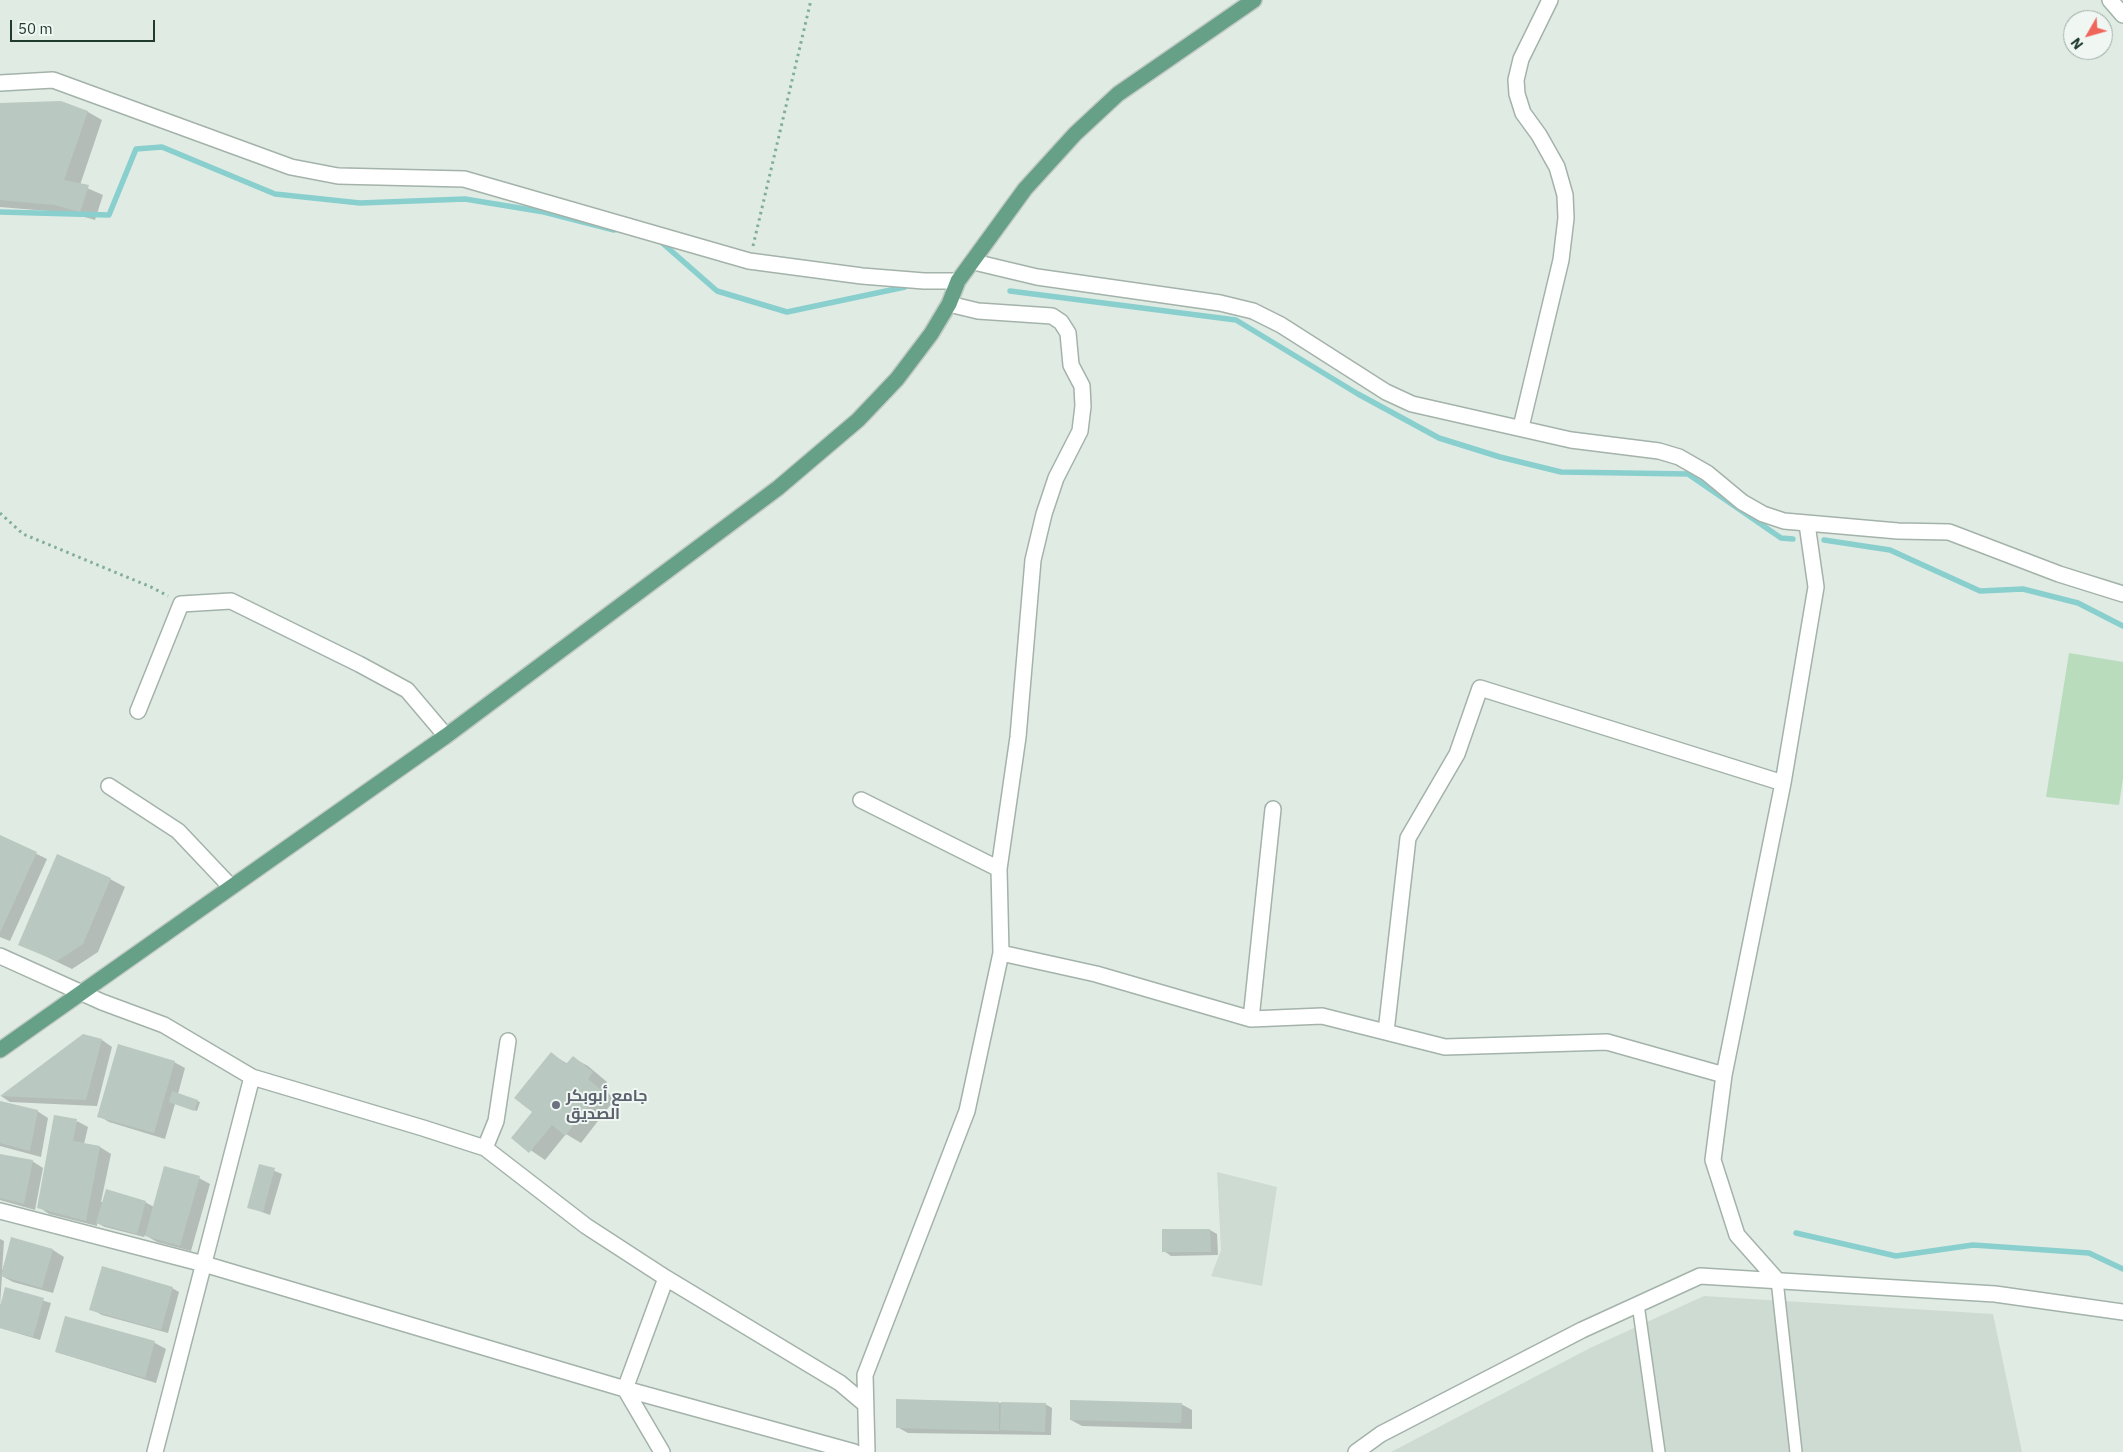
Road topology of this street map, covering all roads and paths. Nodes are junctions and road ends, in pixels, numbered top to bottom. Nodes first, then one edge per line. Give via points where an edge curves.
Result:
1 (812, 0) edge
2 (1254, 0) edge
3 (1550, 0) edge
4 (2110, 0) edge
5 (2123, 15) edge
6 (0, 83) edge
7 (750, 261) junction
8 (974, 262) junction
9 (958, 281) junction
10 (950, 304) junction
11 (1521, 427) junction
12 (0, 513) edge
13 (1807, 524) junction
14 (2123, 594) edge
15 (181, 604) junction
16 (138, 711) dead end
17 (446, 736) junction
18 (1783, 783) junction
19 (109, 786) dead end
20 (861, 800) dead end
21 (1273, 809) dead end
22 (999, 869) junction
23 (231, 887) junction
24 (1001, 953) junction
25 (0, 956) edge
26 (81, 992) junction
27 (1251, 1019) junction
28 (1386, 1032) junction
29 (508, 1041) dead end
30 (0, 1050) edge
31 (1724, 1075) junction
32 (252, 1078) junction
33 (485, 1148) junction
34 (0, 1211) edge
35 (204, 1264) junction
36 (666, 1278) junction
37 (1777, 1280) junction
38 (1638, 1304) junction
39 (2123, 1312) edge
40 (625, 1389) junction
41 (865, 1404) junction
42 (155, 1452) edge
43 (662, 1452) edge
44 (854, 1452) edge
45 (867, 1452) edge
46 (1356, 1452) edge
47 (1659, 1452) edge
48 (1796, 1452) edge

1 - 7 path
2 - 8 main road via 1118,94 1089,121 1024,189
3 - 11 street via 1521,59 1516,80 1517,94 1523,113 1557,167 1565,195 1566,218 1561,260
4 - 5 street
6 - 7 street via 53,80 291,167 338,176 464,180
7 - 9 street via 862,276
8 - 9 main road
8 - 11 street via 1037,277 1220,303 1253,311 1296,334 1386,392 1412,404
9 - 10 main road
10 - 17 main road via 897,379 858,420 778,488
10 - 22 street via 978,311 1052,316 1068,333 1071,364 1082,386 1080,431 1056,478 1034,560 1018,737
11 - 13 street via 1571,440 1659,451 1707,473 1742,502 1763,514
12 - 15 path via 23,534 151,587
13 - 14 street via 1949,532 2059,574
13 - 18 street via 1816,587
15 - 16 street
15 - 17 street via 231,602 358,664 407,690
17 - 23 main road
18 - 28 street via 1480,688 1457,754 1408,838
18 - 31 street
19 - 23 street via 178,831
20 - 22 street
21 - 27 street
22 - 24 street
23 - 26 main road
24 - 27 street via 1096,974
24 - 41 street via 967,1111 865,1375
25 - 26 street
26 - 30 main road
26 - 32 street via 164,1025
27 - 28 street via 1322,1016
28 - 31 street via 1445,1047 1607,1042
29 - 33 street via 496,1121
31 - 37 street via 1713,1160 1737,1235
32 - 33 street
32 - 35 street
33 - 36 street via 586,1226
34 - 35 street
35 - 40 street
35 - 42 street
36 - 40 street
36 - 41 street via 840,1383
37 - 38 street via 1700,1276
37 - 39 street via 1995,1294
37 - 48 lane
38 - 46 street via 1381,1434
38 - 47 lane
40 - 43 street
40 - 44 street
41 - 45 street

